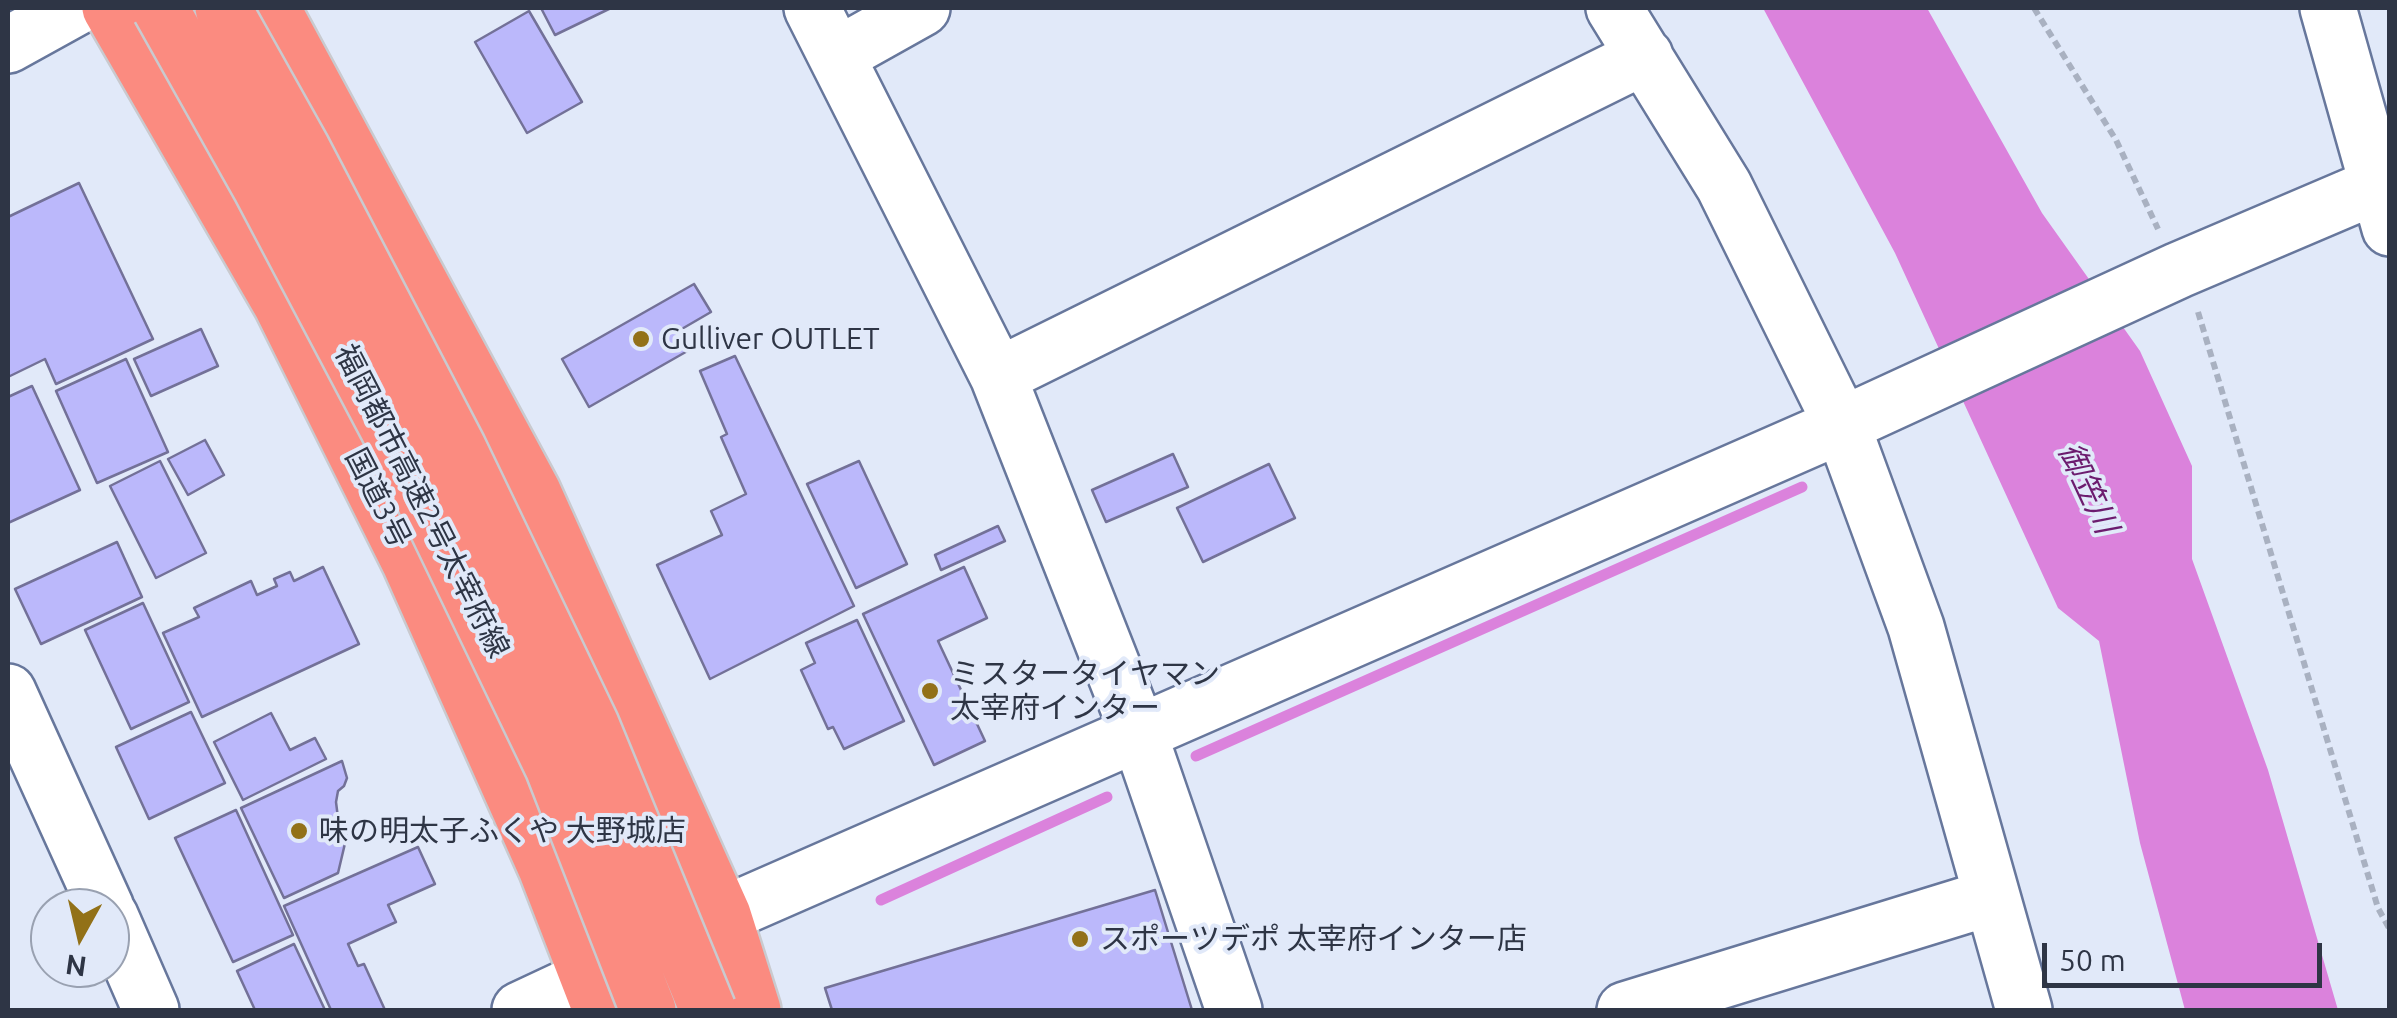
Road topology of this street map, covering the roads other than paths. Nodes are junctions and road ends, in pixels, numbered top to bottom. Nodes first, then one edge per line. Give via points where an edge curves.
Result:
1 (75, 8) edge
2 (110, 8) edge
3 (160, 8) edge
4 (223, 8) edge
5 (272, 8) edge
6 (812, 8) edge
7 (922, 8) edge
8 (1614, 8) edge
9 (2328, 8) edge
10 (8, 45) edge
11 (838, 55) junction
12 (1645, 56) junction
13 (2386, 198) edge
14 (998, 376) junction
15 (1842, 425) junction
16 (8, 692) edge
17 (1139, 734) junction
18 (97, 888) edge
19 (1992, 897) junction
20 (723, 915) junction
21 (130, 963) edge
22 (595, 994) edge
23 (150, 1010) edge
24 (520, 1010) edge
25 (648, 1010) edge
26 (708, 1010) edge
27 (753, 1010) edge
28 (1234, 1010) edge
29 (1625, 1010) edge
30 (2024, 1010) edge

1 - 10 street
2 - 22 highway, 国道3号 via 281,304 410,562
3 - 25 highway, 福岡都市高速2号太宰府線, bridge via 408,466 553,767
4 - 26 highway, 福岡都市高速2号太宰府線, bridge via 458,448 592,726
5 - 20 highway via 533,492
6 - 11 street
7 - 11 street
8 - 12 street
9 - 13 street
11 - 14 street
12 - 14 street
12 - 15 street via 1724,186
13 - 15 street via 2178,270
14 - 17 street
15 - 17 street
15 - 19 street via 1916,628
16 - 18 street
17 - 20 street
17 - 28 street
19 - 29 street
19 - 30 street
20 - 22 street
20 - 27 highway
21 - 23 street
22 - 24 street

